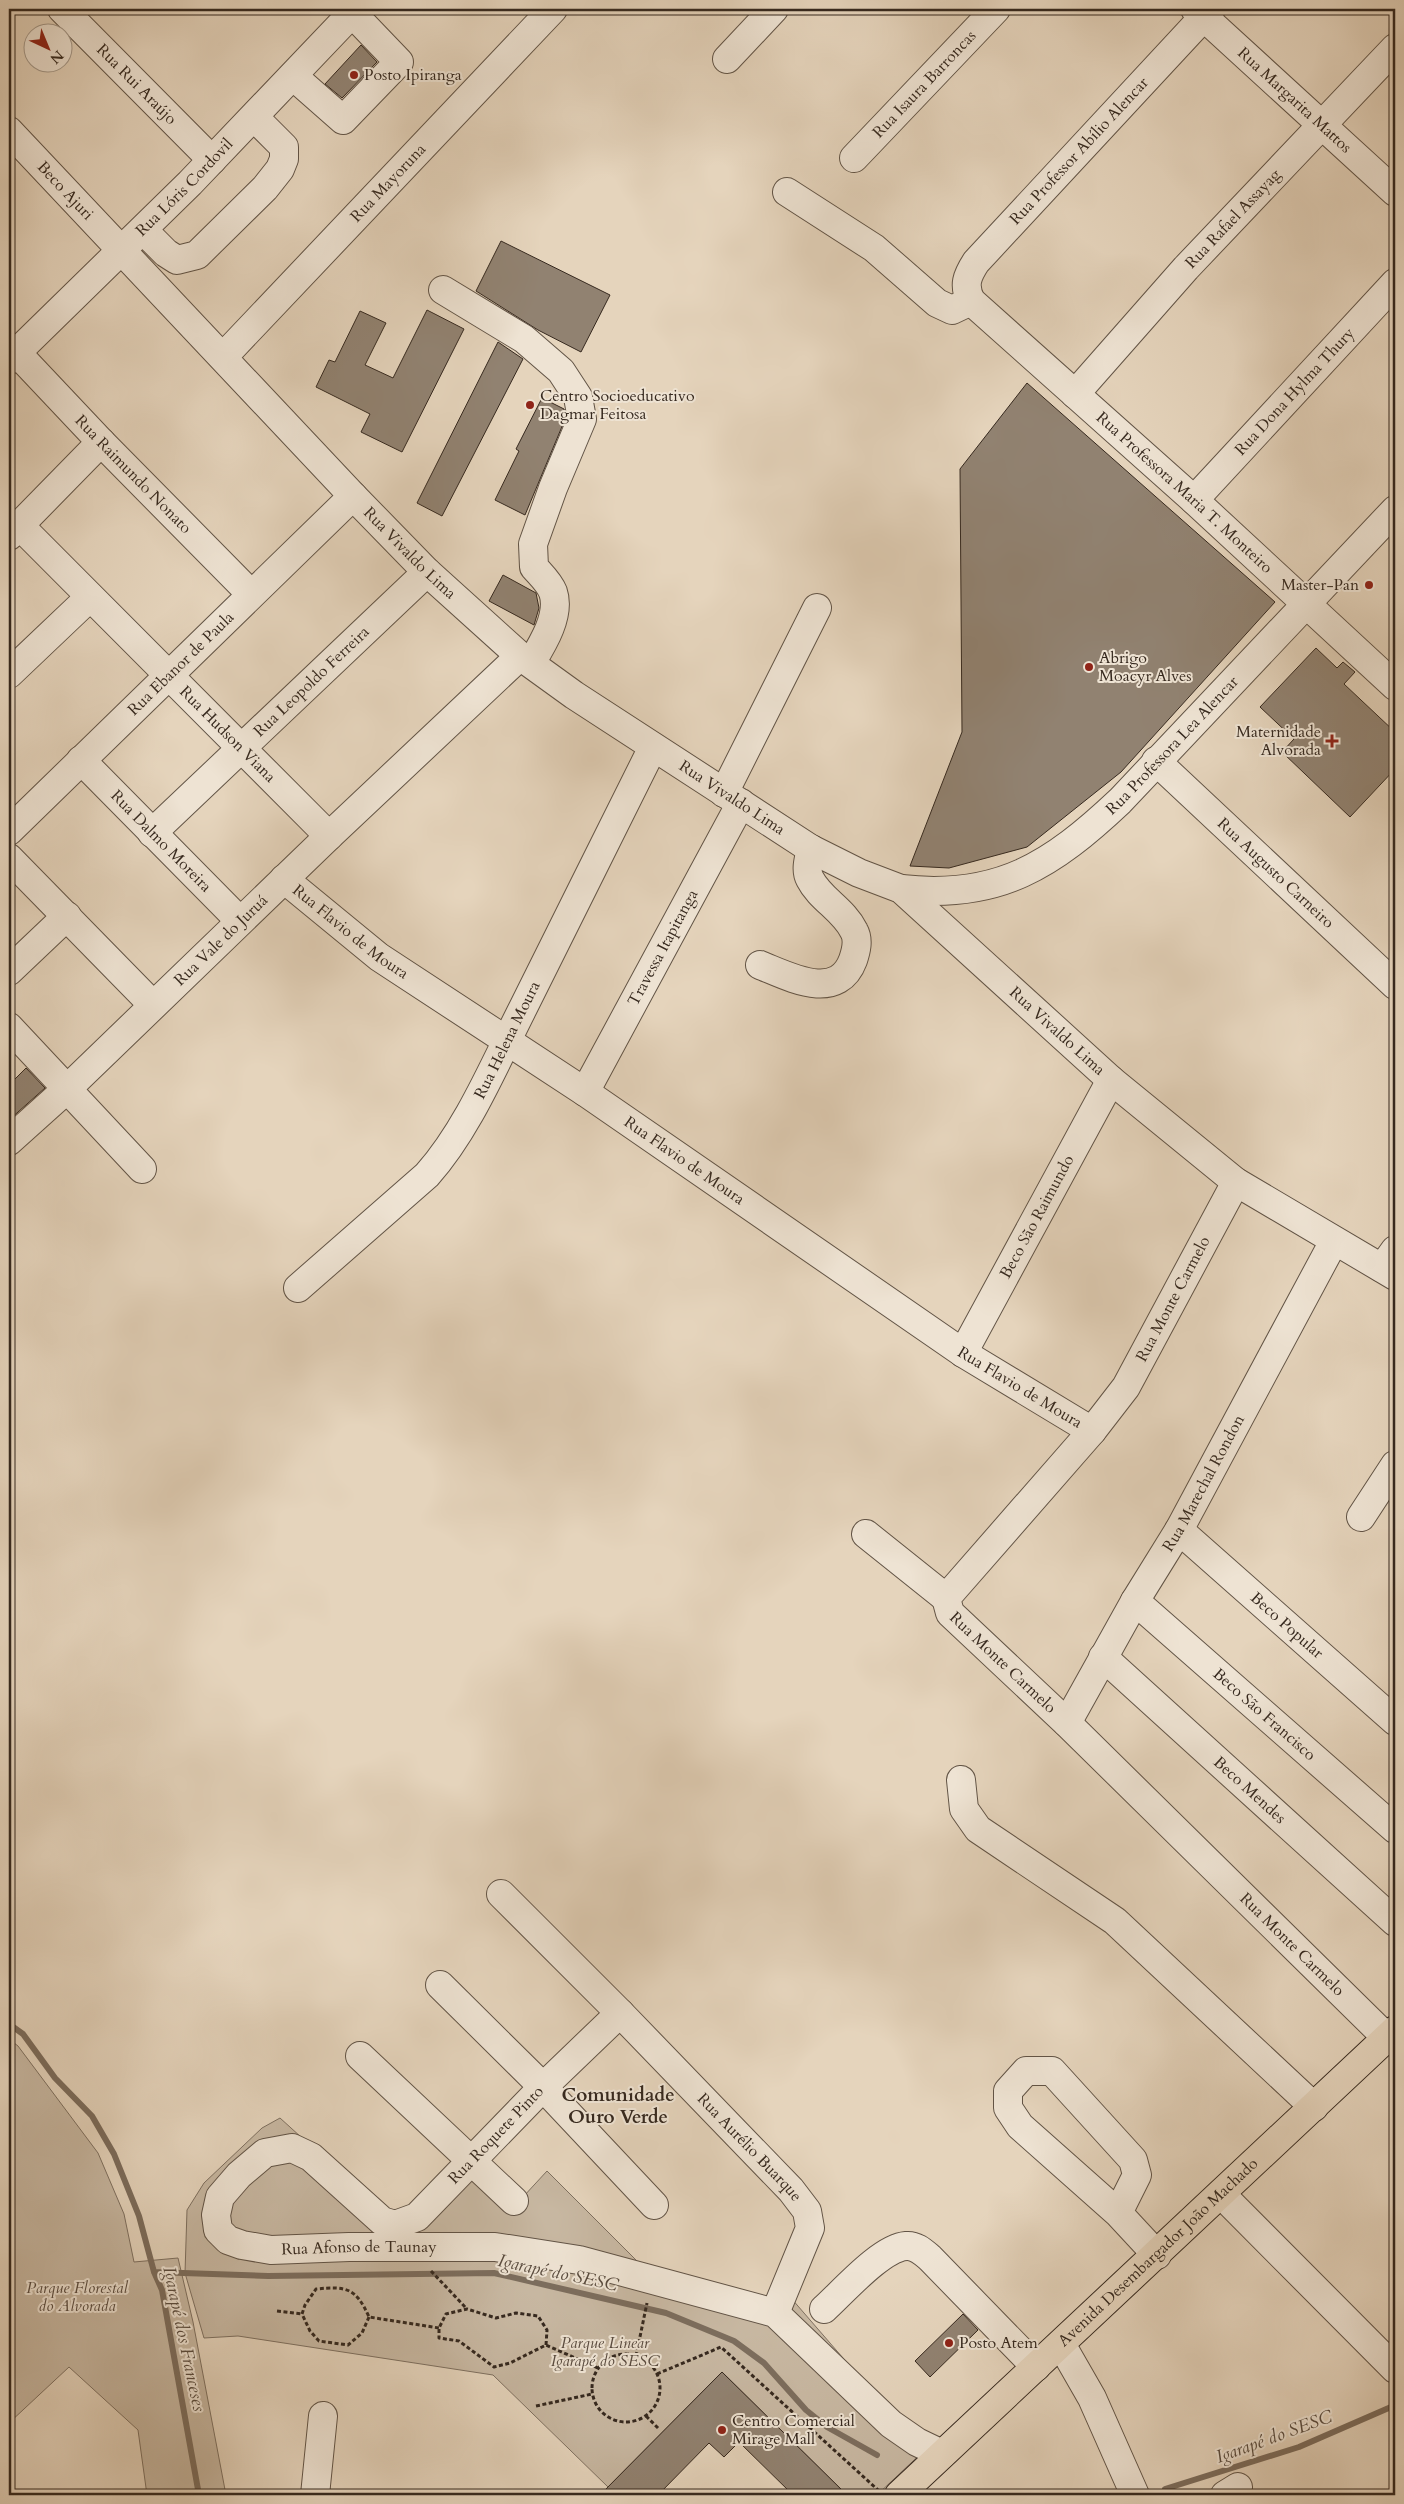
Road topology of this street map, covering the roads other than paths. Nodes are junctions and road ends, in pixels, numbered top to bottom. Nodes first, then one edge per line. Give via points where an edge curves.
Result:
1 (62, 9) edge
2 (554, 9) edge
3 (774, 9) edge
4 (996, 9) edge
5 (354, 11) edge
6 (1204, 11) edge
7 (1395, 48) edge
8 (727, 59) dead end
9 (293, 76) junction
10 (254, 117) junction
11 (1322, 124) junction
12 (9, 132) edge
13 (854, 158) dead end
14 (212, 160) junction
15 (787, 192) dead end
16 (1395, 192) edge
17 (143, 230) junction
18 (121, 251) junction
19 (1395, 283) edge
20 (443, 290) dead end
21 (971, 301) junction
22 (13, 356) edge
23 (223, 357) junction
24 (1075, 394) junction
25 (101, 442) junction
26 (352, 496) junction
27 (1194, 500) junction
28 (1395, 510) edge
29 (14, 531) edge
30 (427, 572) junction
31 (251, 594) junction
32 (90, 597) junction
33 (1308, 605) junction
34 (817, 608) dead end
35 (525, 659) junction
36 (9, 674) edge
37 (169, 674) junction
38 (1395, 686) edge
39 (653, 747) junction
40 (240, 748) junction
41 (81, 760) junction
42 (1156, 761) junction
43 (732, 798) junction
44 (9, 831) edge
45 (152, 833) junction
46 (329, 836) junction
47 (811, 849) junction
48 (9, 858) edge
49 (284, 879) junction
50 (901, 889) junction
51 (66, 916) junction
52 (240, 922) junction
53 (760, 965) dead end
54 (9, 971) edge
55 (1395, 986) edge
56 (153, 1005) junction
57 (9, 1027) edge
58 (506, 1041) junction
59 (1111, 1080) junction
60 (68, 1088) junction
61 (585, 1092) junction
62 (9, 1141) edge
63 (142, 1169) dead end
64 (1236, 1182) junction
65 (1334, 1241) junction
66 (1391, 1265) edge
67 (298, 1288) dead end
68 (963, 1353) junction
69 (1092, 1431) junction
70 (1395, 1465) edge
71 (1361, 1517) dead end
72 (1179, 1530) junction
73 (866, 1534) dead end
74 (946, 1598) junction
75 (1135, 1601) junction
76 (1104, 1657) junction
77 (1395, 1721) edge
78 (1067, 1722) junction
79 (962, 1780) dead end
80 (1395, 1829) edge
81 (501, 1894) dead end
82 (1395, 1922) edge
83 (440, 1985) dead end
84 (620, 2013) junction
85 (1391, 2034) edge
86 (360, 2056) dead end
87 (542, 2087) junction
88 (1314, 2107) junction
89 (471, 2162) junction
90 (1222, 2195) junction
91 (514, 2201) dead end
92 (654, 2205) dead end
93 (1118, 2214) junction
94 (417, 2217) junction
95 (417, 2247) junction
96 (1157, 2255) junction
97 (824, 2308) dead end
98 (775, 2313) junction
99 (1061, 2344) junction
100 (1036, 2367) junction
101 (1395, 2369) edge
102 (323, 2416) dead end
103 (942, 2454) junction
104 (315, 2495) edge
105 (897, 2495) edge
106 (1136, 2495) edge

1 - 14 street, Rua Rui Araújo
2 - 23 street, Rua Mayoruna
3 - 8 street
4 - 13 street, Rua Isaura Barroncas
5 - 9 street, Rua Lóris Cordovil
5 - 9 street via 399,62 343,120
6 - 11 street, Rua Margarita Mattos
6 - 21 street, Rua Professor Abílio Alencar via 976,262 967,276
7 - 11 street, Rua Rafael Assayag
9 - 10 street, Rua Lóris Cordovil
10 - 14 street, Rua Lóris Cordovil
10 - 17 street via 284,148 284,158 280,169 264,188 211,244 198,255 176,260
11 - 16 street, Rua Margarita Mattos
11 - 24 street, Rua Rafael Assayag via 1186,268
12 - 18 street, Beco Ajuri
14 - 17 street, Rua Lóris Cordovil
15 - 21 street via 874,248 937,303 952,310
17 - 18 street, Rua Lóris Cordovil
18 - 22 street, Rua Lóris Cordovil
18 - 23 street, Rua Vivaldo Lima
19 - 27 street, Rua Dona Hylma Thury
20 - 35 street, Rua Vale do Juruá via 524,339 561,371 578,397 582,419 533,544 534,567 553,594 553,612 544,642
21 - 24 street, Rua Professora Maria T. Monteiro
22 - 25 street, Rua Raimundo Nonato
23 - 26 street, Rua Vivaldo Lima
24 - 27 street, Rua Professora Maria T. Monteiro
25 - 29 street
25 - 31 street, Rua Raimundo Nonato
26 - 30 street, Rua Vivaldo Lima
26 - 31 street, Rua Ebanor de Paula
27 - 33 street, Rua Professora Maria T. Monteiro
28 - 33 street, Rua Professora Lea Alencar
29 - 32 street, Rua Hudson Viana
30 - 35 street, Rua Vivaldo Lima
30 - 40 street, Rua Leopoldo Ferreira
31 - 37 street, Rua Ebanor de Paula
32 - 36 street
32 - 37 street, Rua Hudson Viana
33 - 38 street, Rua Professora Maria T. Monteiro
33 - 42 street, Rua Professora Lea Alencar
34 - 43 street, Travessa Itapitanga
35 - 39 street, Rua Vivaldo Lima
35 - 46 street, Rua Vale do Juruá
37 - 40 street, Rua Hudson Viana
37 - 41 street, Rua Ebanor de Paula
39 - 43 street, Rua Vivaldo Lima
39 - 58 street, Rua Helena Moura
40 - 45 street, Rua Leopoldo Ferreira
40 - 46 street, Rua Hudson Viana
41 - 44 street, Rua Ebanor de Paula
41 - 45 street, Rua Dalmo Moreira
42 - 50 street, Rua Professora Lea Alencar via 1084,836 1046,861 1008,880 967,890 935,893
42 - 55 street, Rua Augusto Carneiro
43 - 47 street, Rua Vivaldo Lima
43 - 61 street, Travessa Itapitanga
45 - 52 street, Rua Dalmo Moreira
46 - 49 street, Rua Vale do Juruá
47 - 50 street, Rua Vivaldo Lima
47 - 53 street via 807,865 809,878 855,932 857,949 850,968 835,980 820,985 799,981
48 - 51 street
49 - 52 street, Rua Vale do Juruá
49 - 58 street, Rua Flavio de Moura via 378,957
50 - 59 street, Rua Vivaldo Lima
51 - 54 street
51 - 56 street
52 - 56 street, Rua Vale do Juruá
56 - 60 street, Rua Vale do Juruá
57 - 60 street
58 - 61 street, Rua Flavio de Moura
58 - 67 street, Rua Helena Moura via 442,1158 427,1175
59 - 64 street, Rua Vivaldo Lima
59 - 68 street, Beco São Raimundo
60 - 62 street, Rua Vale do Juruá
60 - 63 street
61 - 68 street, Rua Flavio de Moura
64 - 65 street, Rua Vivaldo Lima
64 - 69 street, Rua Monte Carmelo via 1126,1387
65 - 66 street, Rua Vivaldo Lima
65 - 72 street, Rua Marechal Rondon
68 - 69 street, Rua Flavio de Moura
69 - 74 street, Rua Monte Carmelo
70 - 71 street
72 - 75 street, Rua Marechal Rondon
72 - 77 street, Beco Popular
73 - 74 street
74 - 78 street, Rua Monte Carmelo via 950,1613
75 - 76 street, Rua Marechal Rondon
75 - 80 street, Beco São Francisco
76 - 78 street, Rua Marechal Rondon
76 - 82 street, Beco Mendes
78 - 85 street, Rua Monte Carmelo
79 - 88 street via 964,1809 978,1829 1115,1920
81 - 84 street, Rua Aurélio Buarque
83 - 87 street
84 - 87 street, Rua Roquete Pinto
84 - 98 street, Rua Aurélio Buarque via 792,2190 807,2211 810,2228 807,2239
85 - 88 main road, Avenida Desembargador João Machado
86 - 89 street
87 - 89 street, Rua Roquete Pinto
87 - 92 street
88 - 90 main road, Avenida Desembargador João Machado
89 - 91 street
89 - 94 street, Rua Roquete Pinto
90 - 96 main road, Avenida Desembargador João Machado
90 - 101 street
93 - 93 street via 1026,2132 1008,2108 1008,2091 1026,2071 1052,2071 1133,2160 1137,2175
93 - 96 street
94 - 95 street
94 - 95 street, Rua Afonso de Taunay via 396,2225 382,2221 311,2157 292,2148 265,2153 240,2174 220,2197 216,2215 218,2230 228,2240 262,2248
95 - 98 street, Rua Afonso de Taunay via 496,2247 579,2260
96 - 99 main road, Avenida Desembargador João Machado
97 - 100 street via 882,2256 908,2246 919,2249
98 - 103 street via 890,2424 916,2442
99 - 100 main road, Avenida Desembargador João Machado
99 - 106 street via 1092,2398
100 - 103 main road, Avenida Desembargador João Machado
102 - 104 street
103 - 105 main road, Avenida Desembargador João Machado

